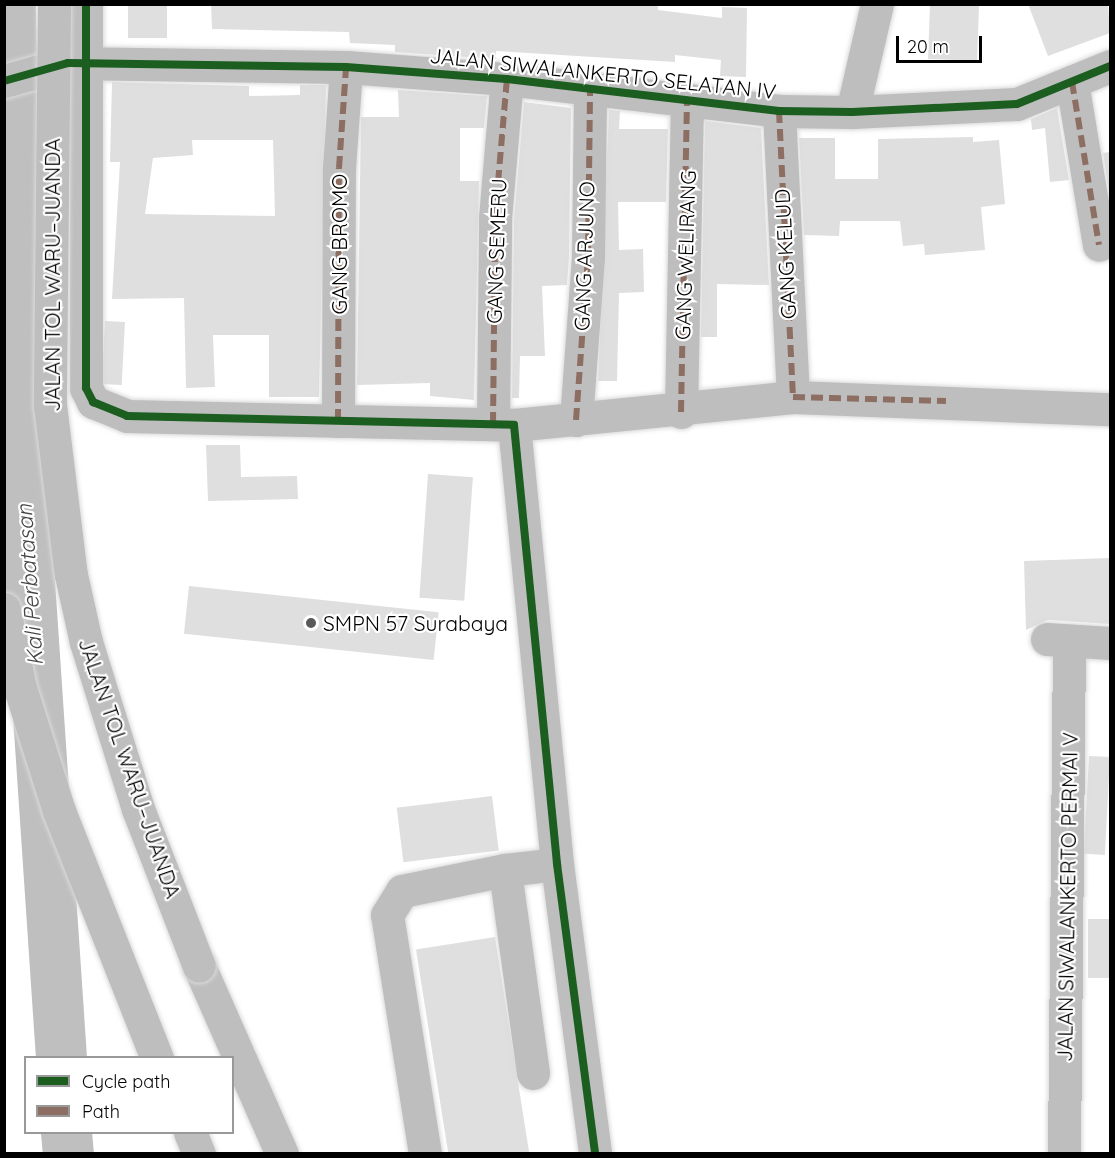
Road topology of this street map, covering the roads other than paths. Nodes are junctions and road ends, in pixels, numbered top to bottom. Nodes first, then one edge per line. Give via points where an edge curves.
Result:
1 (54, 4) edge
2 (86, 4) edge
3 (877, 4) edge
4 (76, 63) junction
5 (1110, 66) edge
6 (346, 68) junction
7 (507, 79) junction
8 (4, 81) edge
9 (1072, 82) junction
10 (590, 92) junction
11 (687, 99) junction
12 (779, 111) junction
13 (852, 112) junction
14 (1098, 245) dead end
15 (793, 397) junction
16 (1110, 409) edge
17 (681, 412) junction
18 (576, 420) junction
19 (338, 421) junction
20 (503, 424) junction
21 (4, 609) edge
22 (1110, 643) edge
23 (557, 864) junction
24 (505, 870) junction
25 (157, 1056) edge
26 (533, 1073) dead end
27 (191, 1134) edge
28 (199, 1154) edge
29 (282, 1154) edge
30 (426, 1154) edge
31 (595, 1154) edge
32 (1064, 1154) edge

1 - 29 main road, JALAN TOL WARU–JUANDA, bridge via 50,394 71,575 86,642 135,798 199,966
2 - 4 main road
3 - 13 main road
4 - 6 main road, JALAN SIWALANKERTO SELATAN IV
4 - 8 main road, JALAN SIWALANKERTO SELATAN IV
4 - 19 main road via 88,395 102,409 127,416
5 - 9 main road, JALAN SIWALANKERTO SELATAN IV
6 - 7 main road, JALAN SIWALANKERTO SELATAN IV
6 - 19 main road, GANG BROMO via 339,168
7 - 10 main road, JALAN SIWALANKERTO SELATAN IV
7 - 20 main road, GANG SEMERU via 495,218
9 - 13 main road, JALAN SIWALANKERTO SELATAN IV via 1017,104
9 - 14 main road
10 - 11 main road, JALAN SIWALANKERTO SELATAN IV
10 - 18 main road, GANG ARJUNO via 588,258
11 - 12 main road, JALAN SIWALANKERTO SELATAN IV
11 - 17 main road, GANG WELIRANG
12 - 13 main road, JALAN SIWALANKERTO SELATAN IV
12 - 15 main road, GANG KELUD
15 - 16 main road
15 - 17 main road
17 - 18 main road
18 - 20 main road
19 - 20 main road
20 - 23 main road, GANG SEMERU
21 - 25 main road via 20,688 59,811
22 - 32 main road, JALAN SIWALANKERTO PERMAI V via 1058,640
23 - 24 main road
23 - 31 main road, GANG SEMERU
24 - 26 main road
24 - 30 main road via 402,891 387,915
27 - 28 main road

